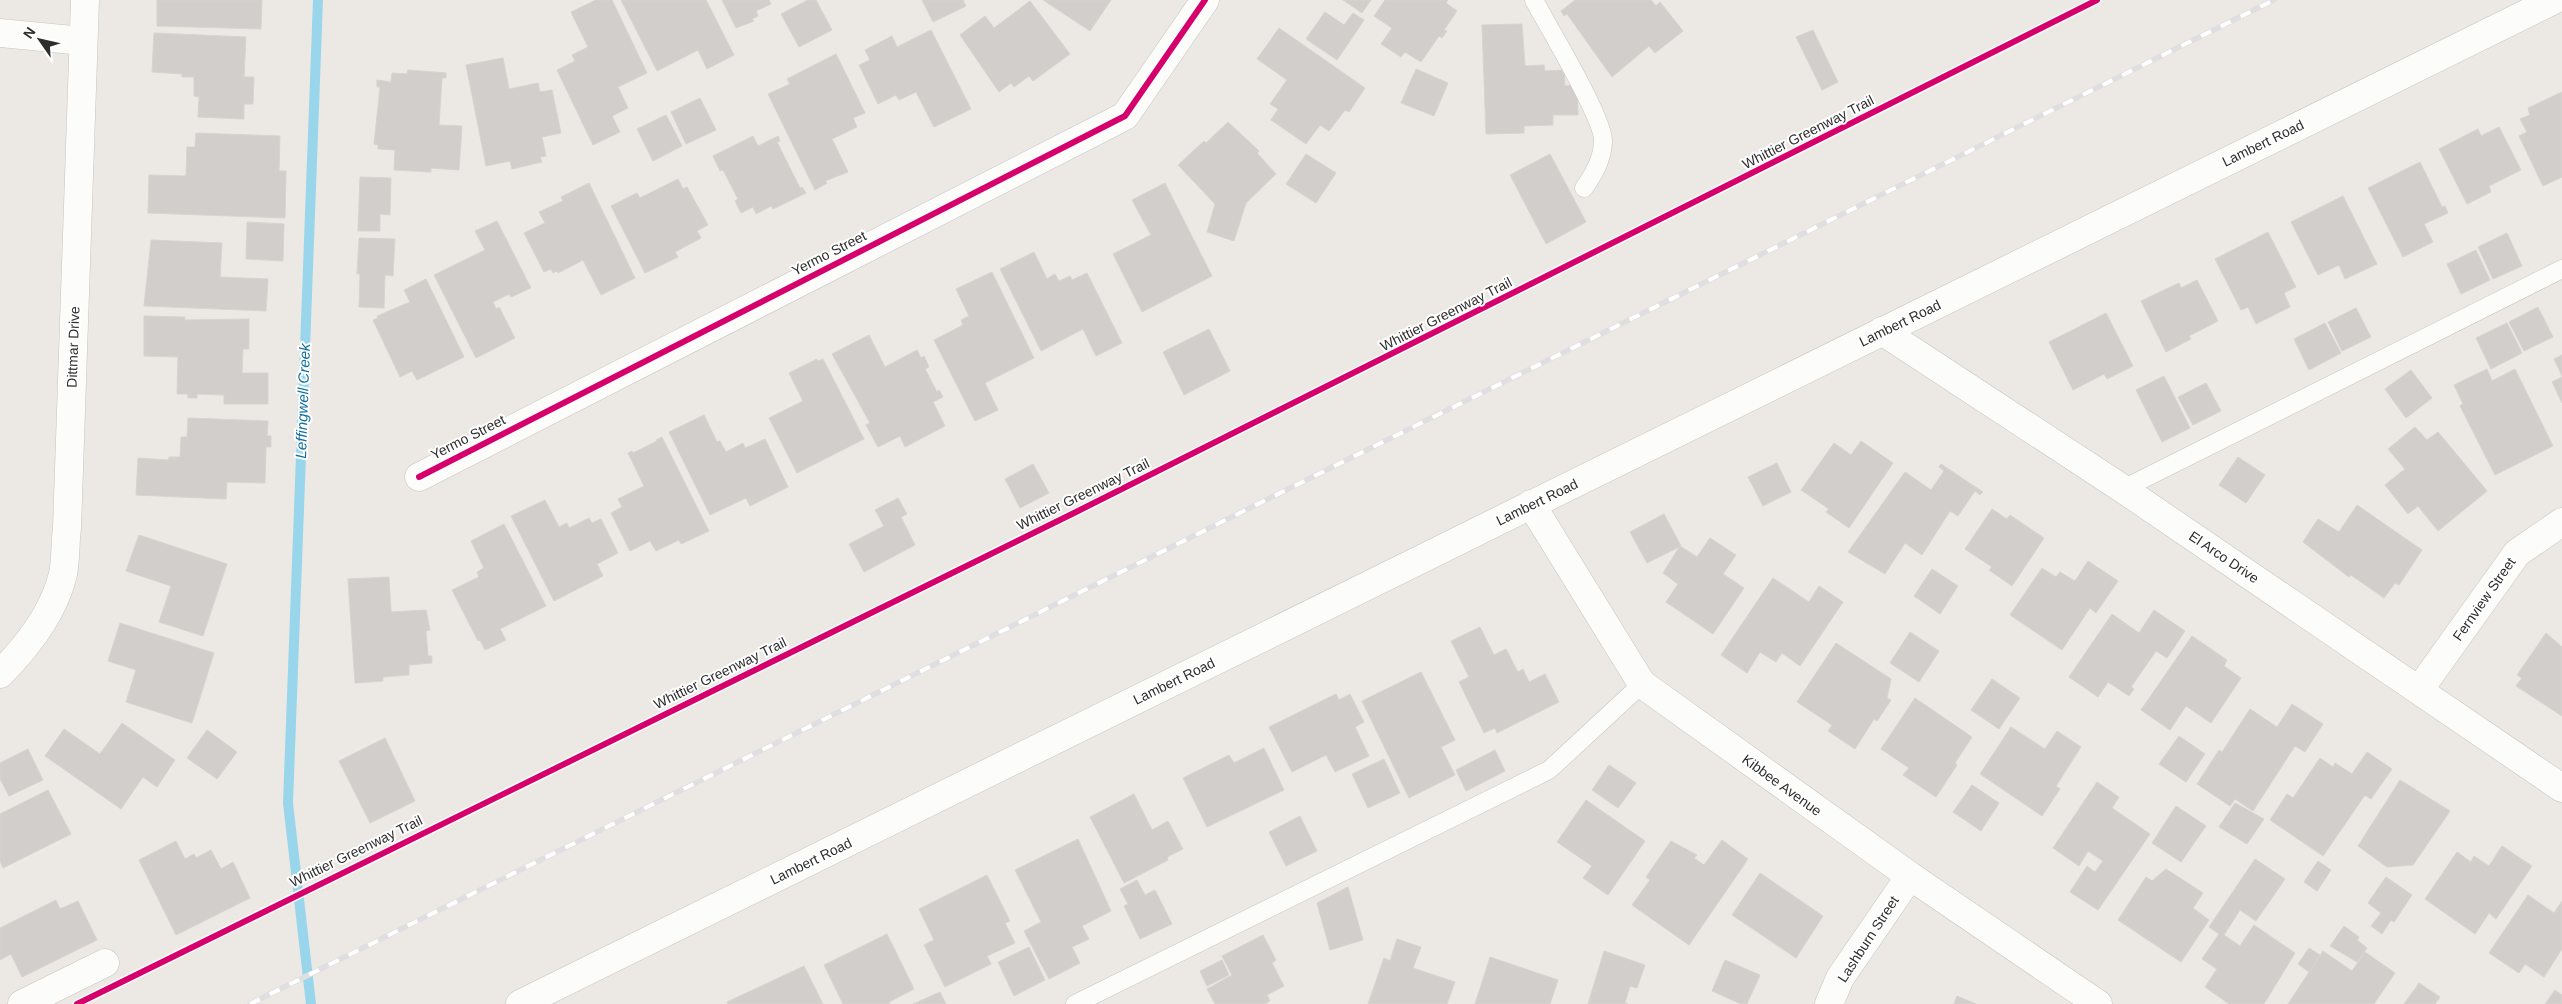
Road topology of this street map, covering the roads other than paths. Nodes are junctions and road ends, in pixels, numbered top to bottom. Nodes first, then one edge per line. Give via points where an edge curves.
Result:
1 (85, 0) edge
2 (1204, 0) edge
3 (1534, 0) edge
4 (2554, 0) edge
5 (0, 33) edge
6 (83, 41) junction
7 (1584, 188) dead end
8 (2562, 270) edge
9 (1882, 331) junction
10 (419, 477) dead end
11 (2123, 489) junction
12 (1531, 504) junction
13 (2562, 522) edge
14 (0, 674) edge
15 (1642, 684) junction
16 (2419, 690) junction
17 (2562, 788) edge
18 (1910, 876) junction
19 (105, 963) dead end
20 (22, 1004) edge
21 (520, 1004) edge
22 (1076, 1004) edge
23 (1828, 1004) edge
24 (2098, 1004) edge

1 - 6 street, Dittmar Drive
2 - 10 street, Yermo Street via 1125,116
3 - 7 lane via 1592,108 1604,140 1595,172
4 - 9 street, Lambert Road
5 - 6 street
6 - 14 street, Dittmar Drive via 63,574 46,616 18,656
8 - 11 lane
9 - 11 street, El Arco Drive
9 - 12 street, Lambert Road
11 - 16 street, El Arco Drive
12 - 15 street, Kibbee Avenue
12 - 21 street, Lambert Road
13 - 16 street, Fernview Street via 2517,553
15 - 18 street, Kibbee Avenue
15 - 22 lane via 1548,770
16 - 17 street, El Arco Drive
18 - 23 street, Lashburn Street via 1840,978
18 - 24 street, Kibbee Avenue
19 - 20 street

